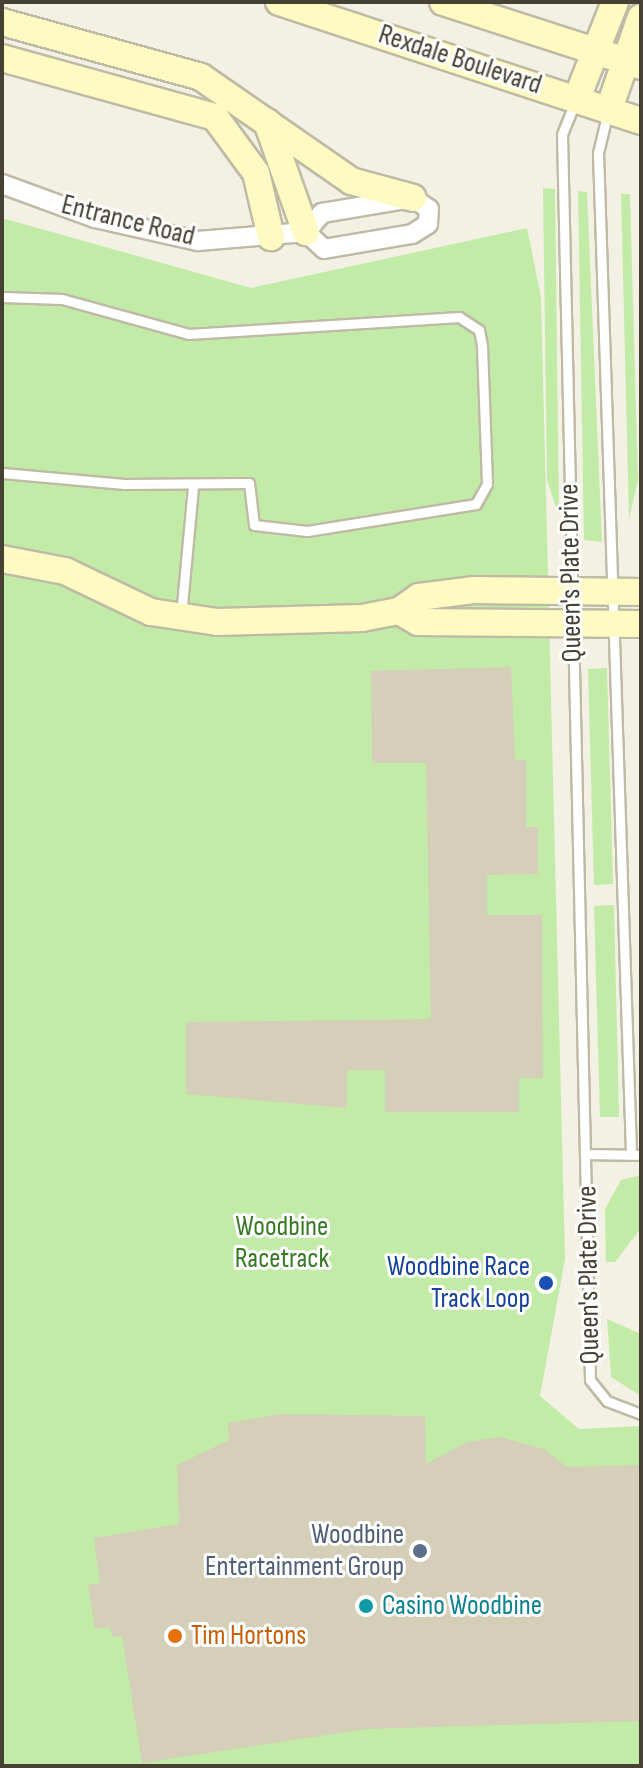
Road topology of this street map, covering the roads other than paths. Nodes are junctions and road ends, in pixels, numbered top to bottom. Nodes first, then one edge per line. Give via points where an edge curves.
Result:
1 (279, 2) edge
2 (443, 2) edge
3 (615, 2) edge
4 (641, 17) edge
5 (2, 22) edge
6 (596, 50) junction
7 (2, 58) edge
8 (633, 63) edge
9 (577, 98) junction
10 (609, 109) junction
11 (641, 121) edge
12 (267, 122) junction
13 (2, 184) edge
14 (413, 198) junction
15 (306, 232) junction
16 (271, 237) junction
17 (2, 297) edge
18 (2, 473) edge
19 (193, 486) junction
20 (2, 559) edge
21 (571, 591) junction
22 (628, 592) edge
23 (399, 611) junction
24 (180, 619) junction
25 (571, 624) junction
26 (629, 624) edge
27 (587, 1154) junction
28 (636, 1154) edge
29 (641, 1414) edge

1 - 9 main road, Rexdale Boulevard
2 - 6 main road, Rexdale Boulevard
3 - 6 main road, Queen's Plate Drive
4 - 8 main road, Queen's Plate Drive
5 - 12 main road via 201,77
6 - 8 main road, Rexdale Boulevard
6 - 9 main road, Queen's Plate Drive
7 - 16 main road via 215,117 256,173
8 - 10 main road, Queen's Plate Drive
9 - 10 main road, Rexdale Boulevard
9 - 21 lane, Queen's Plate Drive via 562,135
10 - 11 main road, Rexdale Boulevard
10 - 22 lane, Queen's Plate Drive via 598,153
12 - 14 main road via 351,181
12 - 15 main road via 290,174
13 - 16 street, Entrance Road via 95,218 198,241
14 - 15 street, Entrance Road via 322,213
14 - 15 street via 423,202 430,217 412,234 324,249
15 - 16 street, Entrance Road
17 - 19 lane via 62,299 189,334 446,316 479,330 487,484 476,504 351,528 263,529 249,518 249,483
18 - 19 lane
19 - 24 lane
20 - 24 main road via 65,571
21 - 22 main road
21 - 23 main road via 473,590 419,597
21 - 25 lane, Queen's Plate Drive
22 - 26 lane, Queen's Plate Drive
23 - 24 main road via 285,621
23 - 25 main road via 418,622
25 - 26 main road
25 - 27 lane, Queen's Plate Drive
26 - 28 lane, Queen's Plate Drive
27 - 28 lane, Queen's Plate Drive
27 - 29 lane, Queen's Plate Drive via 590,1380 607,1401

